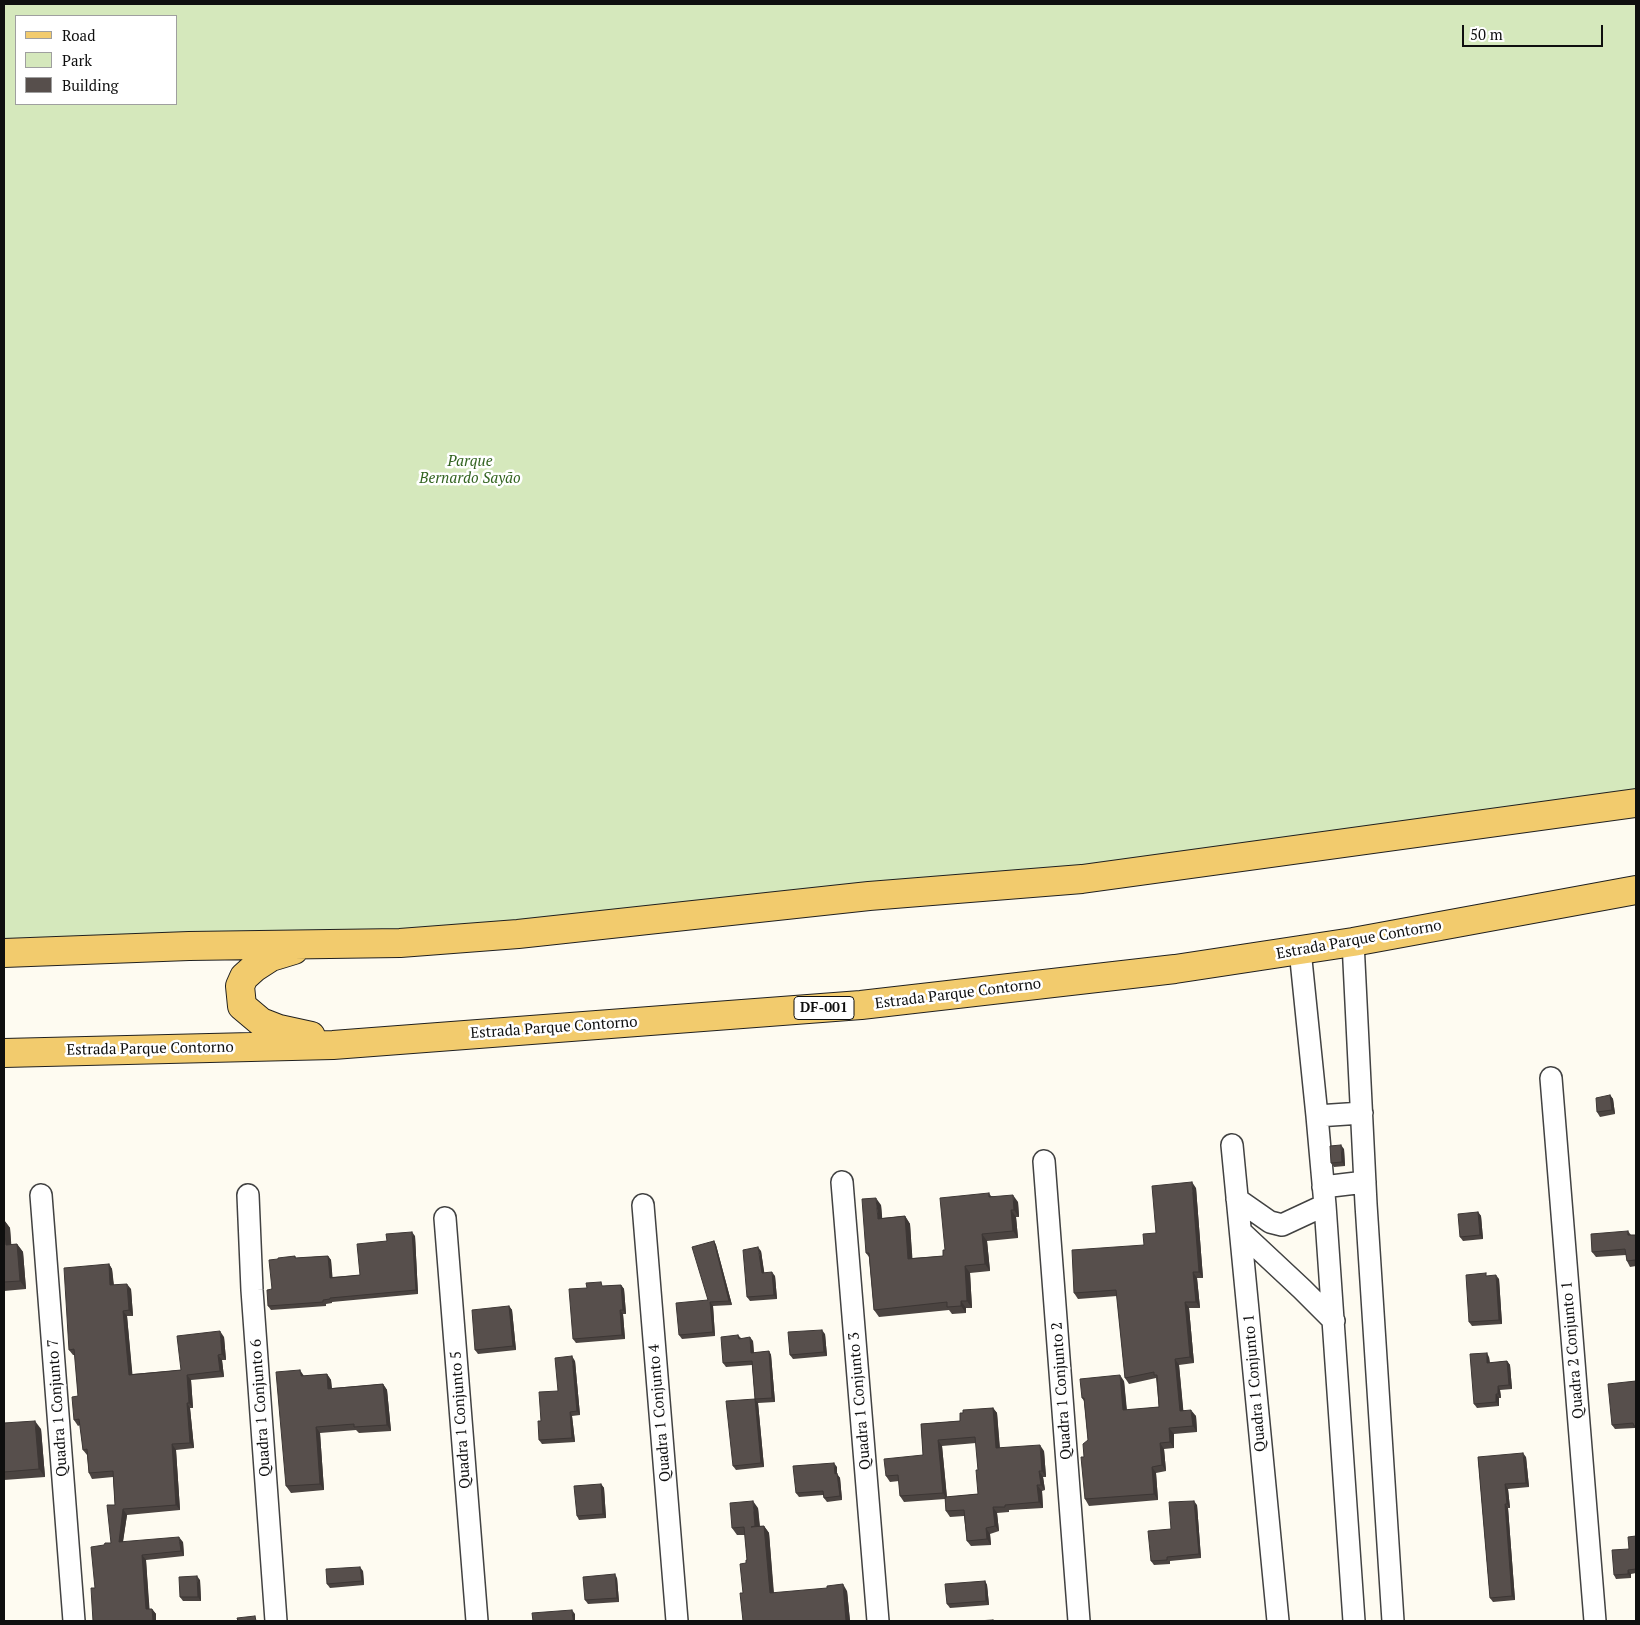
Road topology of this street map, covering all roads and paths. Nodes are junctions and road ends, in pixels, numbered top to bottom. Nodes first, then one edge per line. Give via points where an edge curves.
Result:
1 (1636, 803) edge
2 (1636, 890) edge
3 (1353, 942) junction
4 (312, 944) junction
5 (1300, 950) junction
6 (4, 953) edge
7 (333, 1045) junction
8 (4, 1053) edge
9 (1551, 1078) dead end
10 (1362, 1113) junction
11 (1318, 1116) junction
12 (1232, 1145) dead end
13 (1044, 1161) dead end
14 (842, 1182) dead end
15 (1365, 1182) junction
16 (41, 1195) dead end
17 (248, 1195) dead end
18 (1324, 1196) junction
19 (1237, 1198) junction
20 (643, 1205) dead end
21 (445, 1218) dead end
22 (1241, 1232) junction
23 (1334, 1321) junction
24 (74, 1621) edge
25 (276, 1621) edge
26 (477, 1621) edge
27 (677, 1621) edge
28 (878, 1621) edge
29 (1079, 1621) edge
30 (1278, 1621) edge
31 (1354, 1621) edge
32 (1394, 1621) edge
33 (1595, 1621) edge

1 - 4 main road via 1082,879 868,896 518,934 400,943
2 - 3 main road, Estrada Parque Contorno / DF-001
3 - 5 main road, Estrada Parque Contorno / DF-001
3 - 10 street
4 - 6 main road
4 - 7 main road via 272,957 254,968 240,986 242,1006 261,1022
5 - 7 main road, Estrada Parque Contorno / DF-001 via 1174,969 861,1005
5 - 11 street
7 - 8 main road, Estrada Parque Contorno / DF-001
9 - 33 street, Quadra 2 Conjunto 1
10 - 11 street
10 - 15 street
11 - 18 street
12 - 19 street, Quadra 1 Conjunto 1
13 - 29 street, Quadra 1 Conjunto 2
14 - 28 street, Quadra 1 Conjunto 3
15 - 18 street
15 - 32 street
16 - 24 street, Quadra 1 Conjunto 7
17 - 25 street, Quadra 1 Conjunto 6
18 - 19 street via 1282,1224 1270,1222
18 - 23 street
19 - 22 street, Quadra 1 Conjunto 1
20 - 27 street, Quadra 1 Conjunto 4
21 - 26 street, Quadra 1 Conjunto 5
22 - 23 street
22 - 30 street, Quadra 1 Conjunto 1
23 - 31 street

